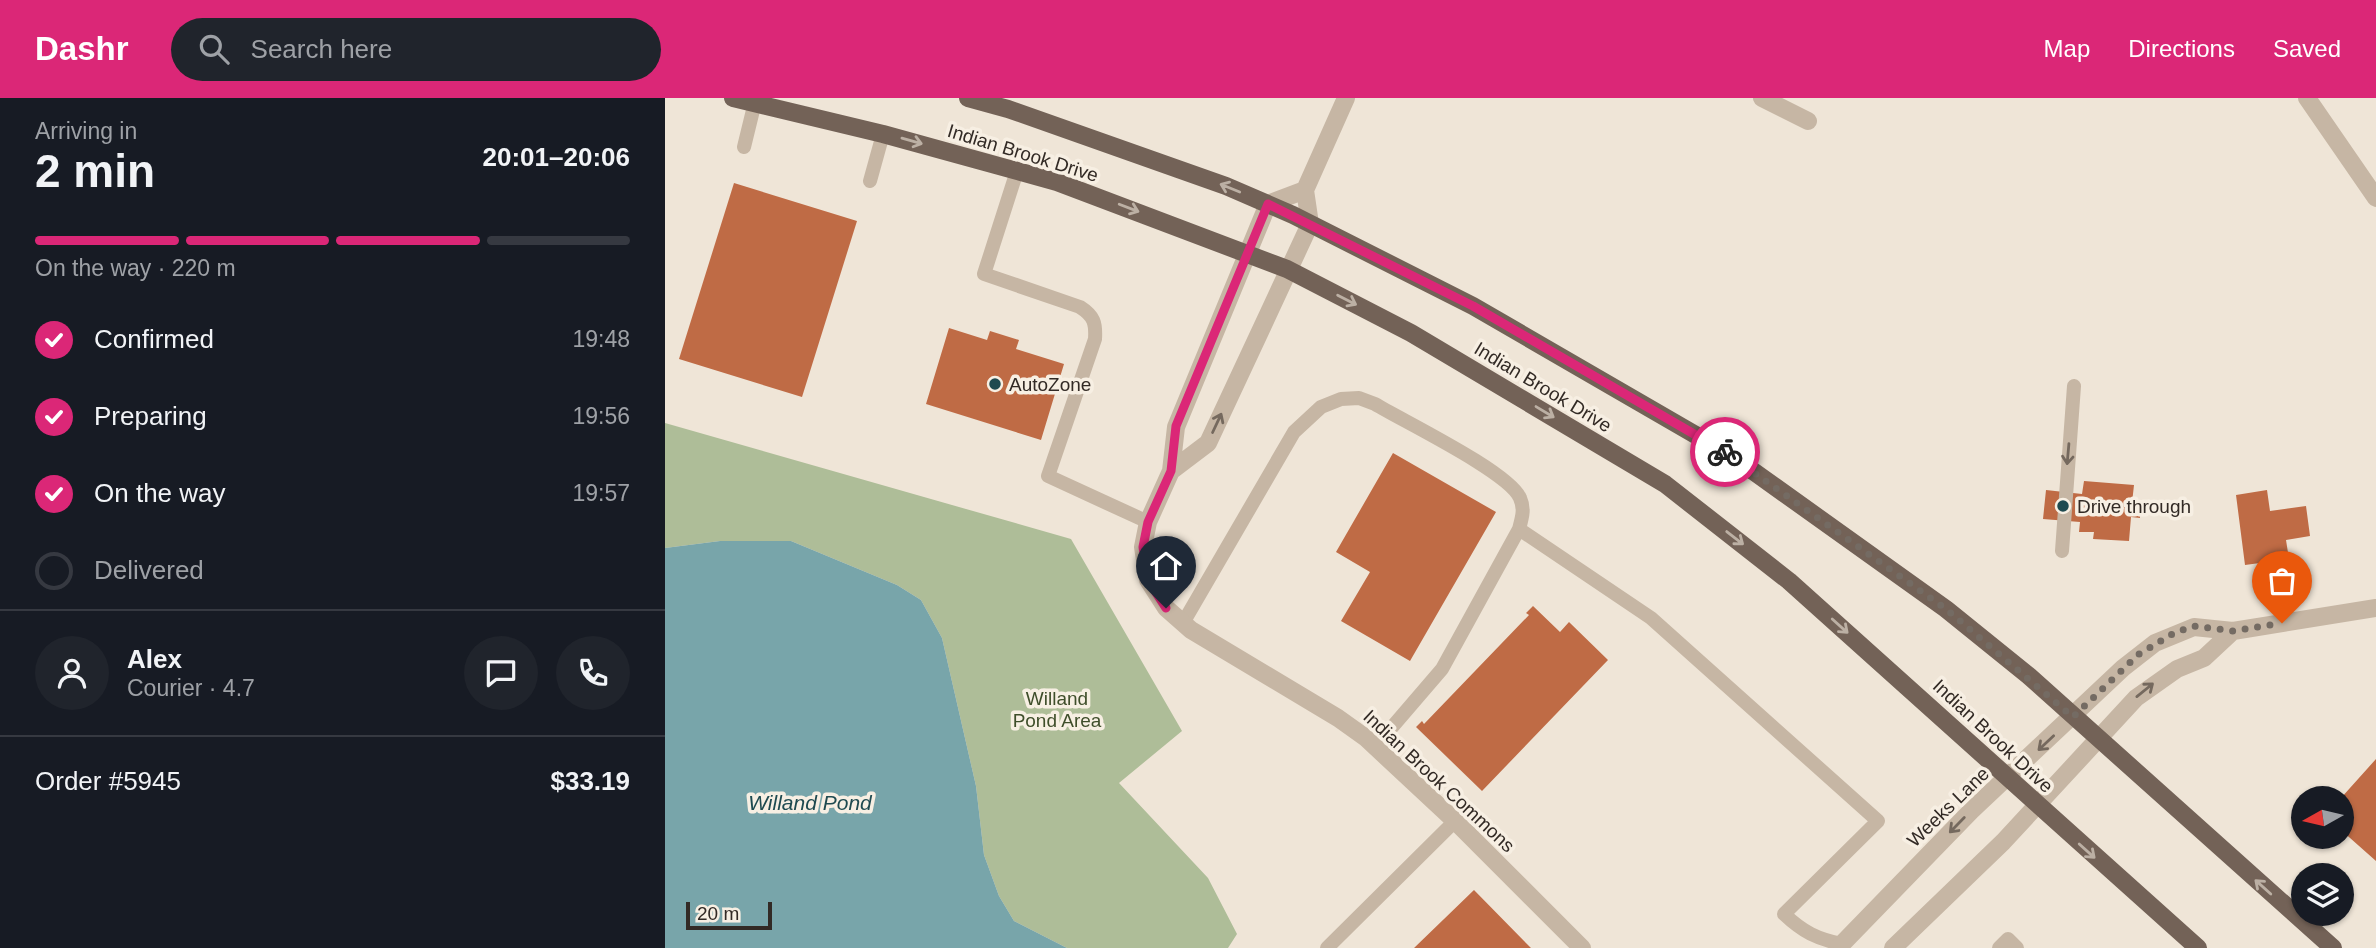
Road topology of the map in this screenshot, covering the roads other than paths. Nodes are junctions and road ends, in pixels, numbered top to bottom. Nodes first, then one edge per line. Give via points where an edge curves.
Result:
1 (733, 98) edge
2 (968, 98) edge
3 (1346, 98) edge
4 (1762, 98) edge
5 (2308, 98) edge
6 (755, 103) junction
7 (1808, 121) dead end
8 (883, 134) junction
9 (744, 147) dead end
10 (1017, 171) junction
11 (870, 181) dead end
12 (1305, 190) junction
13 (2376, 198) edge
14 (1268, 204) junction
15 (1310, 224) junction
16 (1246, 255) junction
17 (1287, 270) junction
18 (2074, 386) dead end
19 (1171, 471) junction
20 (1148, 522) junction
21 (1519, 529) junction
22 (2062, 551) dead end
23 (2376, 608) edge
24 (1183, 623) junction
25 (2233, 631) junction
26 (2073, 717) junction
27 (2098, 738) junction
28 (1375, 747) junction
29 (2007, 778) junction
30 (2036, 805) junction
31 (1455, 821) junction
32 (1840, 946) edge
33 (1327, 948) edge
34 (1582, 948) edge
35 (1893, 948) edge
36 (1999, 948) edge
37 (2017, 948) edge
38 (2198, 948) edge
39 (2333, 948) edge

1 - 6 main road, Indian Brook Drive
14 -> 2 main road, Indian Brook Drive via 1072,131
3 - 12 street
4 - 7 street
5 - 13 street
6 - 8 main road, Indian Brook Drive
6 - 9 lane
8 -> 10 main road, Indian Brook Drive
8 - 11 lane
10 -> 16 main road, Indian Brook Drive via 1123,206
10 - 20 lane via 985,274 1080,307 1092,315 1095,325 1095,340 1048,476
12 - 14 street
12 - 15 street
14 - 15 main road, Indian Brook Drive
14 - 16 street, Indian Brook Commons
15 - 17 street, Indian Brook Commons
15 - 26 main road, Indian Brook Drive via 1473,306 1732,456 1946,609
16 - 17 main road, Indian Brook Drive
16 - 19 street, Indian Brook Commons via 1176,426
19 -> 17 street, Indian Brook Commons via 1207,443
17 -> 29 main road, Indian Brook Drive via 1411,332 1665,484 1790,581
18 -> 22 lane
19 - 20 street, Indian Brook Commons
20 - 24 street, Indian Brook Commons via 1143,547 1148,580 1166,608
21 - 24 lane via 1524,510 1520,497 1502,478 1375,404 1359,398 1341,400 1321,407 1294,432
21 - 28 lane via 1441,669
21 - 32 lane via 1651,618 1878,821 1784,915 1803,932
23 - 25 street, Weeks Lane
24 - 28 street, Indian Brook Commons via 1338,718
25 - 26 street, Weeks Lane via 2194,626 2155,643
27 -> 25 street via 2157,681 2204,658
26 - 27 main road, Indian Brook Drive
26 -> 29 street, Weeks Lane
27 - 30 street
39 -> 27 main road, Indian Brook Drive
28 - 31 street, Indian Brook Commons
29 - 30 main road, Indian Brook Drive
29 -> 32 street, Weeks Lane
30 - 35 street
30 -> 38 main road, Indian Brook Drive
31 - 33 lane
31 - 34 street, Indian Brook Commons
36 - 37 lane via 2008,939

